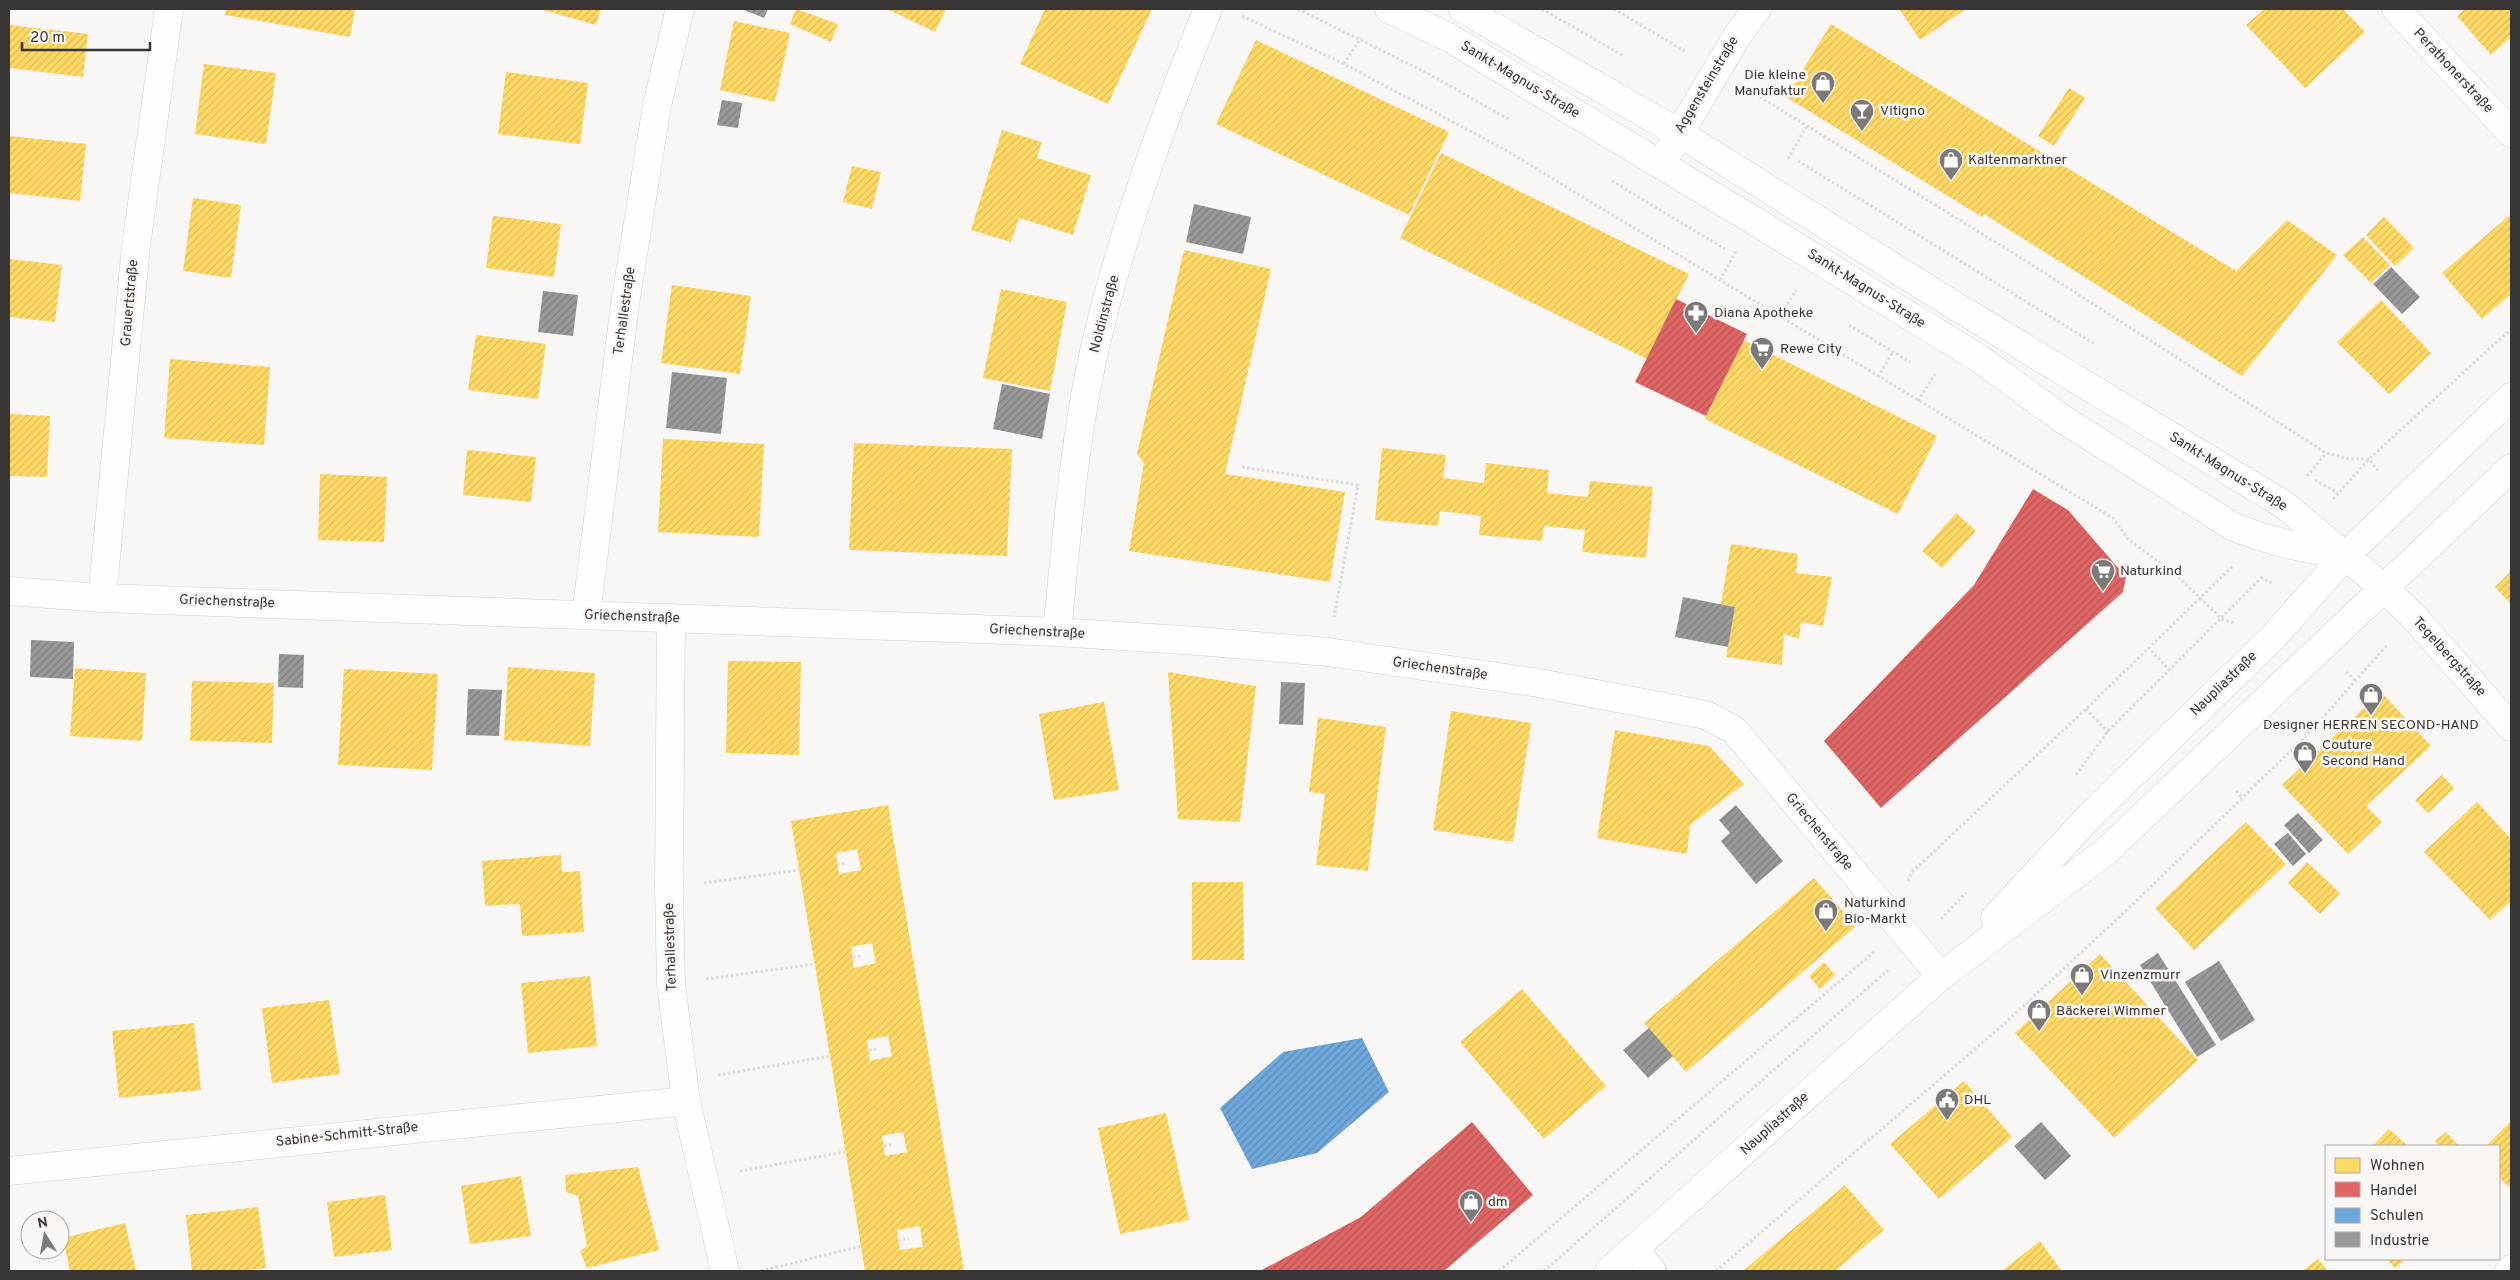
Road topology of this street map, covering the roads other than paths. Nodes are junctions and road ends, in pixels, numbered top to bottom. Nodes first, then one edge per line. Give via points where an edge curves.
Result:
1 (169, 9) edge
2 (680, 9) edge
3 (1208, 9) edge
4 (1389, 9) edge
5 (1463, 9) edge
6 (1757, 9) edge
7 (2396, 9) edge
8 (1678, 133) junction
9 (2511, 133) edge
10 (1661, 164) junction
11 (2511, 397) edge
12 (2511, 468) edge
13 (2345, 556) junction
14 (2384, 588) junction
15 (9, 591) edge
16 (102, 598) junction
17 (586, 615) junction
18 (671, 618) junction
19 (1057, 632) junction
20 (2511, 727) edge
21 (1942, 976) junction
22 (684, 1091) junction
23 (9, 1171) edge
24 (1634, 1249) junction
25 (725, 1271) edge
26 (1609, 1271) edge
27 (1652, 1271) edge

1 - 16 street, Grauertstraße via 136,246
2 - 17 street, Terhallestraße via 657,105 625,304
3 - 19 street, Noldinstraße via 1174,90 1128,229 1097,340 1075,456
4 - 10 street, Sankt-Magnus-Straße via 1448,37
5 - 8 street, Sankt-Magnus-Straße
6 - 8 street, Aggensteinstraße
7 - 9 street, Perathonerstraße
8 - 10 street, Aggensteinstraße
8 - 13 street, Sankt-Magnus-Straße via 2283,504
10 - 13 street, Sankt-Magnus-Straße via 1980,359 2062,418 2232,526 2290,546
11 - 13 street, Naupliastraße
12 - 14 street, Naupliastraße
13 - 14 street, Sankt-Magnus-Straße
13 - 21 street, Naupliastraße via 2275,635 2090,816
14 - 20 street, Tegelbergstraße
14 - 21 street, Naupliastraße via 2105,852
15 - 16 street, Griechenstraße
16 - 17 street, Griechenstraße
17 - 18 street, Griechenstraße
18 - 19 street, Griechenstraße
18 - 22 street, Terhallestraße via 671,984
19 - 21 street, Griechenstraße via 1328,652 1539,684 1706,715 1734,730
21 - 24 street, Naupliastraße
22 - 23 street, Sabine-Schmitt-Straße
22 - 25 street, Terhallestraße
24 - 26 street, Naupliastraße
24 - 27 street

